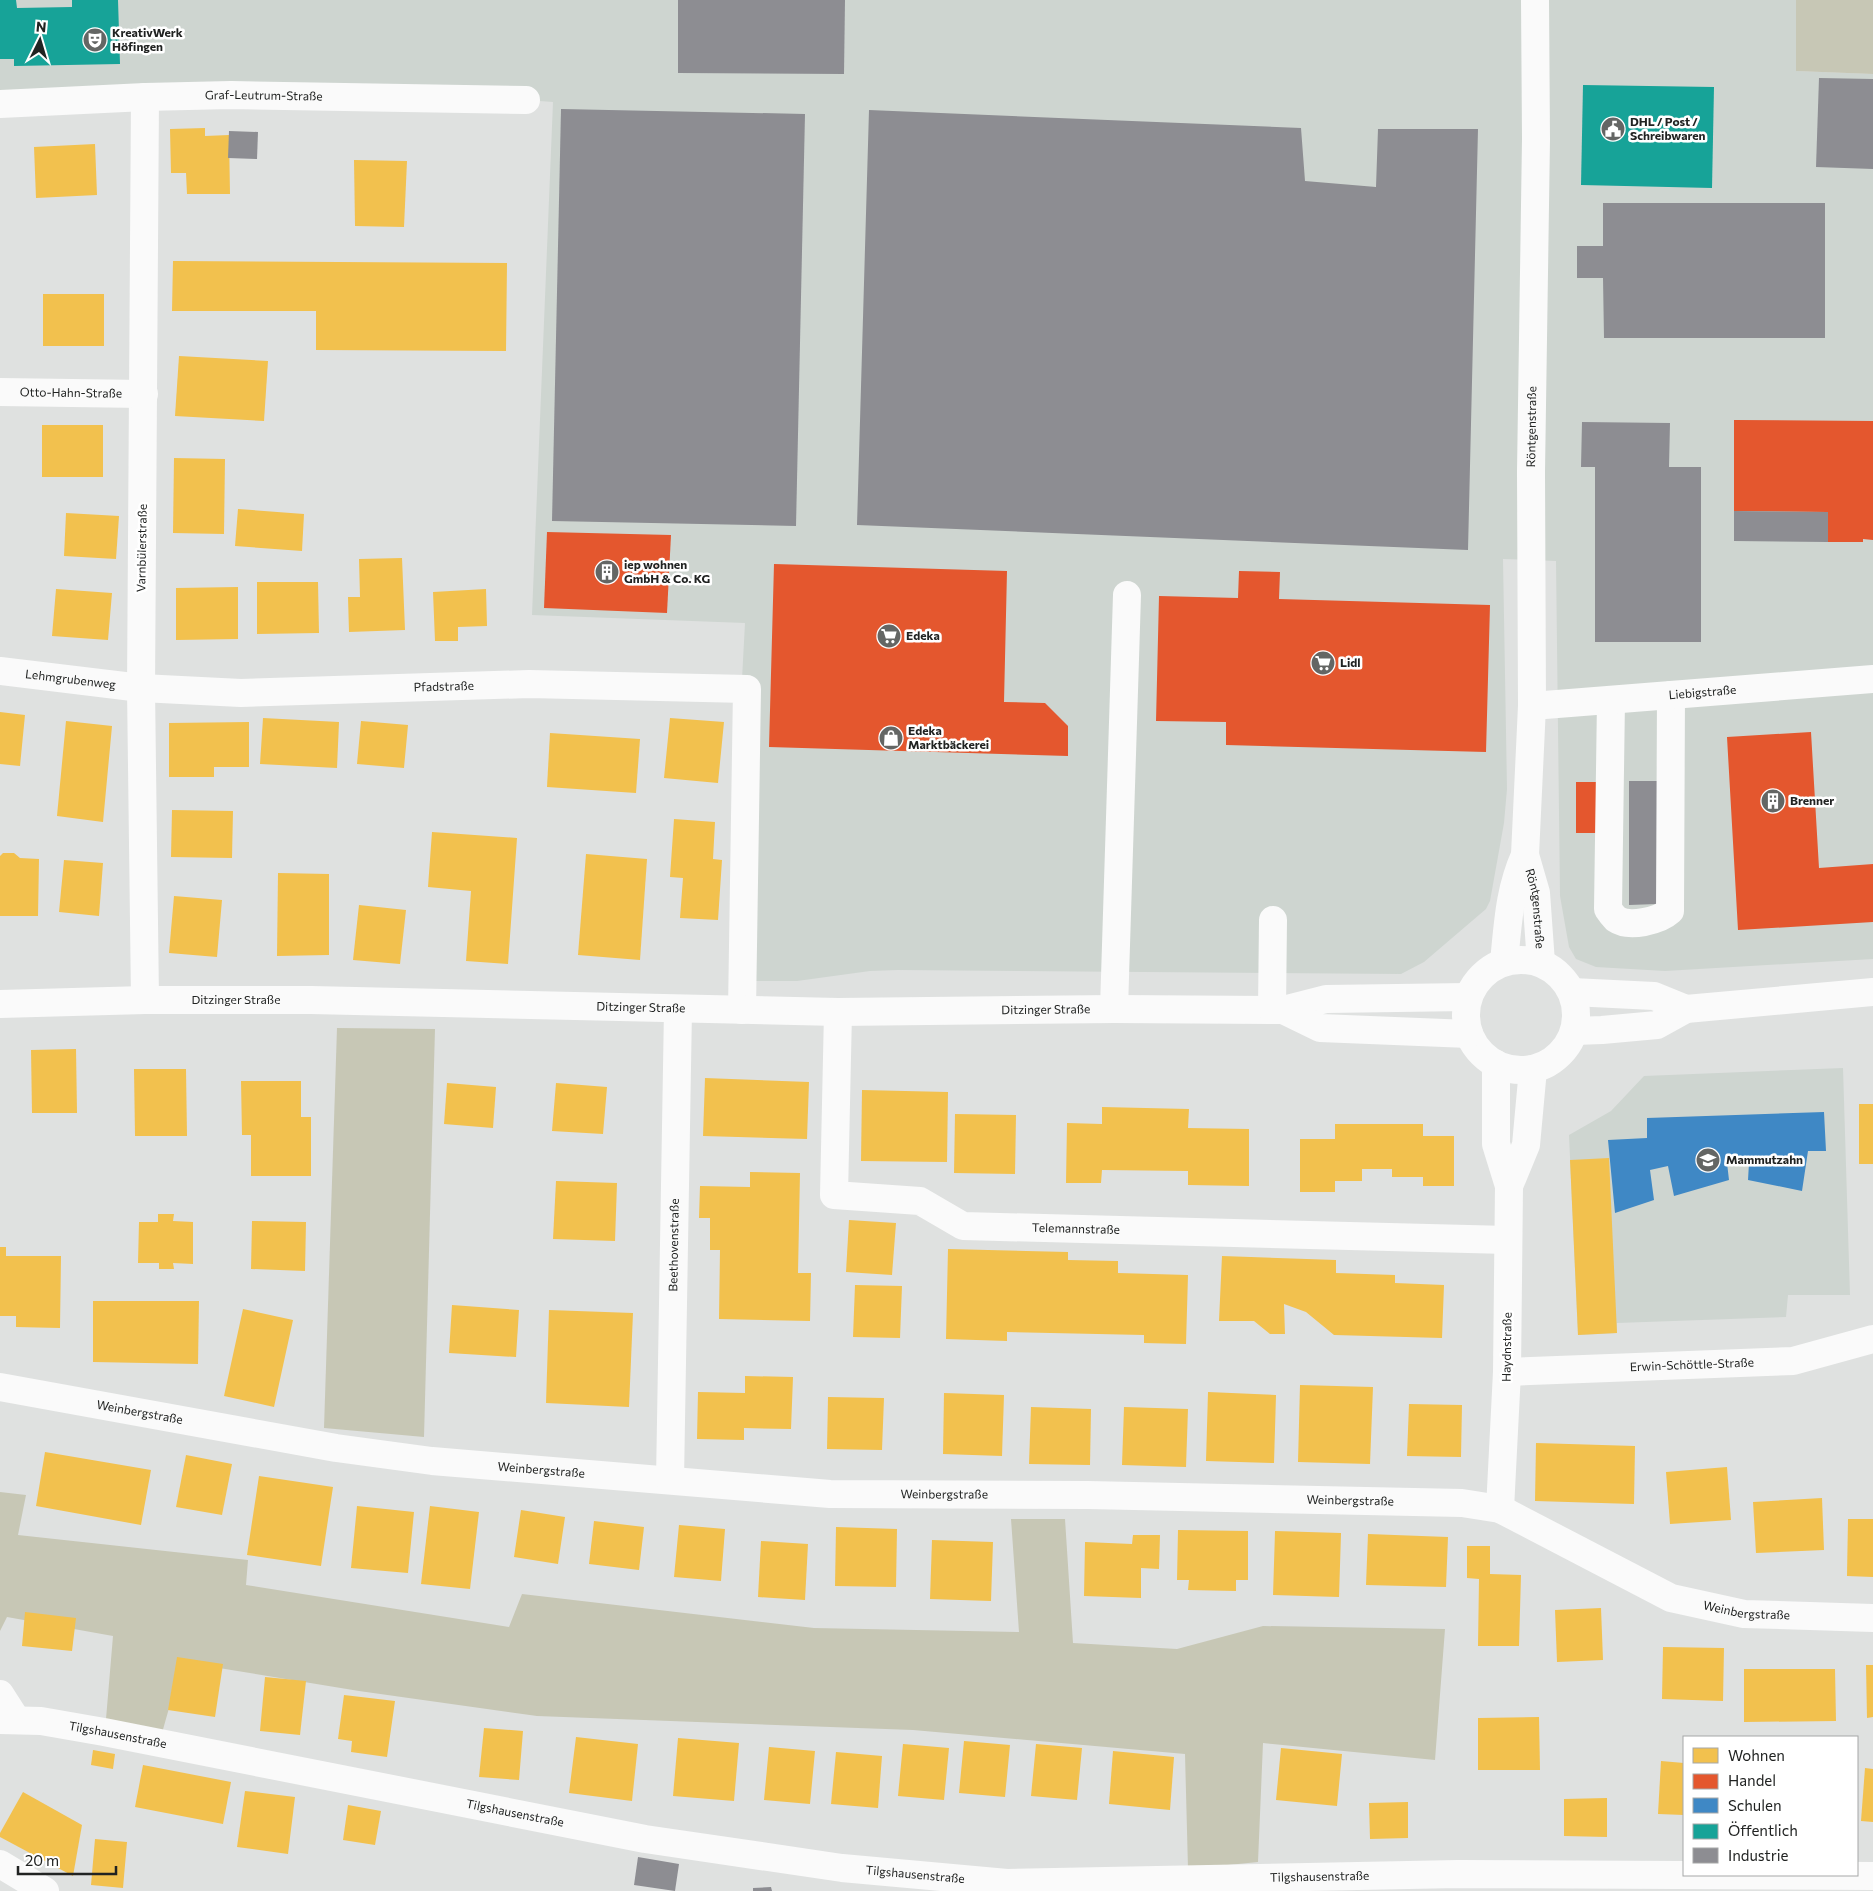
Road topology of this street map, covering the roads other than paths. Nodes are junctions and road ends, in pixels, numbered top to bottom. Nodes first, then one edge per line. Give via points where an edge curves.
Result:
1 (1535, 0) edge
2 (145, 97) junction
3 (526, 100) dead end
4 (0, 104) edge
5 (0, 392) edge
6 (144, 394) junction
7 (1127, 595) dead end
8 (0, 671) edge
9 (1873, 679) edge
10 (141, 688) junction
11 (1671, 694) junction
12 (1611, 700) junction
13 (1532, 706) junction
14 (1525, 855) junction
15 (1272, 920) dead end
16 (1504, 962) junction
17 (1542, 963) junction
18 (1572, 992) junction
19 (1873, 992) edge
20 (1468, 997) junction
21 (145, 1000) junction
22 (0, 1004) edge
23 (678, 1009) junction
24 (1114, 1009) junction
25 (742, 1010) junction
26 (1278, 1010) junction
27 (1686, 1010) junction
28 (838, 1012) junction
29 (1575, 1031) junction
30 (1469, 1034) junction
31 (1496, 1064) junction
32 (1533, 1069) junction
33 (1509, 1186) junction
34 (1508, 1240) junction
35 (1873, 1339) edge
36 (1507, 1372) junction
37 (0, 1387) edge
38 (670, 1480) junction
39 (1500, 1509) junction
40 (1873, 1618) edge
41 (0, 1694) edge
42 (8, 1719) edge
43 (0, 1864) edge
44 (1683, 1875) edge
45 (1858, 1876) edge
46 (1873, 1876) edge
47 (45, 1891) edge

1 - 13 street, Röntgenstraße
2 - 3 street, Graf-Leutrum-Straße
2 - 4 street, Graf-Leutrum-Straße
2 - 6 street, Varnbülerstraße
5 - 6 street, Otto-Hahn-Straße
6 - 10 street, Varnbülerstraße
7 - 24 street
8 - 10 street, Lehmgrubenweg
9 - 11 street, Liebigstraße
10 - 21 street, Varnbülerstraße
10 - 25 street, Pfadstraße via 241,693 529,684 747,689
11 - 12 street, Liebigstraße
11 - 12 street via 1670,911 1650,922 1617,920 1608,909
12 - 13 street, Liebigstraße
13 - 14 street, Röntgenstraße
14 - 16 street, Röntgenstraße via 1512,891
14 - 17 street, Röntgenstraße via 1536,893
15 - 26 street
16 - 17 street via 1520,959
16 - 20 street via 1478,978
17 - 18 street via 1567,982
18 - 27 street via 1654,996
18 - 29 street
19 - 27 street
20 - 26 street, Ditzinger Straße via 1326,999
20 - 30 street via 1466,1024
21 - 22 street, Ditzinger Straße
21 - 23 street, Ditzinger Straße
23 - 25 street, Ditzinger Straße
23 - 38 street, Beethovenstraße
24 - 26 street, Ditzinger Straße
24 - 28 street, Ditzinger Straße
25 - 28 street, Ditzinger Straße
26 - 30 street, Ditzinger Straße via 1320,1028
27 - 29 street via 1658,1025
28 - 34 street, Telemannstraße via 834,1195 920,1201 963,1226
29 - 32 street via 1559,1056 1545,1066
30 - 31 street via 1482,1054
31 - 32 street via 1511,1069
31 - 33 street, Haydnstraße via 1496,1144
32 - 33 street, Haydnstraße via 1526,1145
33 - 34 street, Haydnstraße
34 - 36 street, Haydnstraße
35 - 36 street, Erwin-Schöttle-Straße via 1793,1361
36 - 39 street, Haydnstraße
37 - 38 street, Weinbergstraße via 336,1448 432,1461
38 - 39 street, Weinbergstraße via 830,1494 1433,1502
39 - 40 street, Weinbergstraße via 1671,1598 1744,1614
41 - 42 street
42 - 44 street, Tilgshausenstraße via 104,1732 645,1839 842,1868 1007,1883 1458,1874
43 - 47 street
45 - 46 street, Tilgshausenstraße

